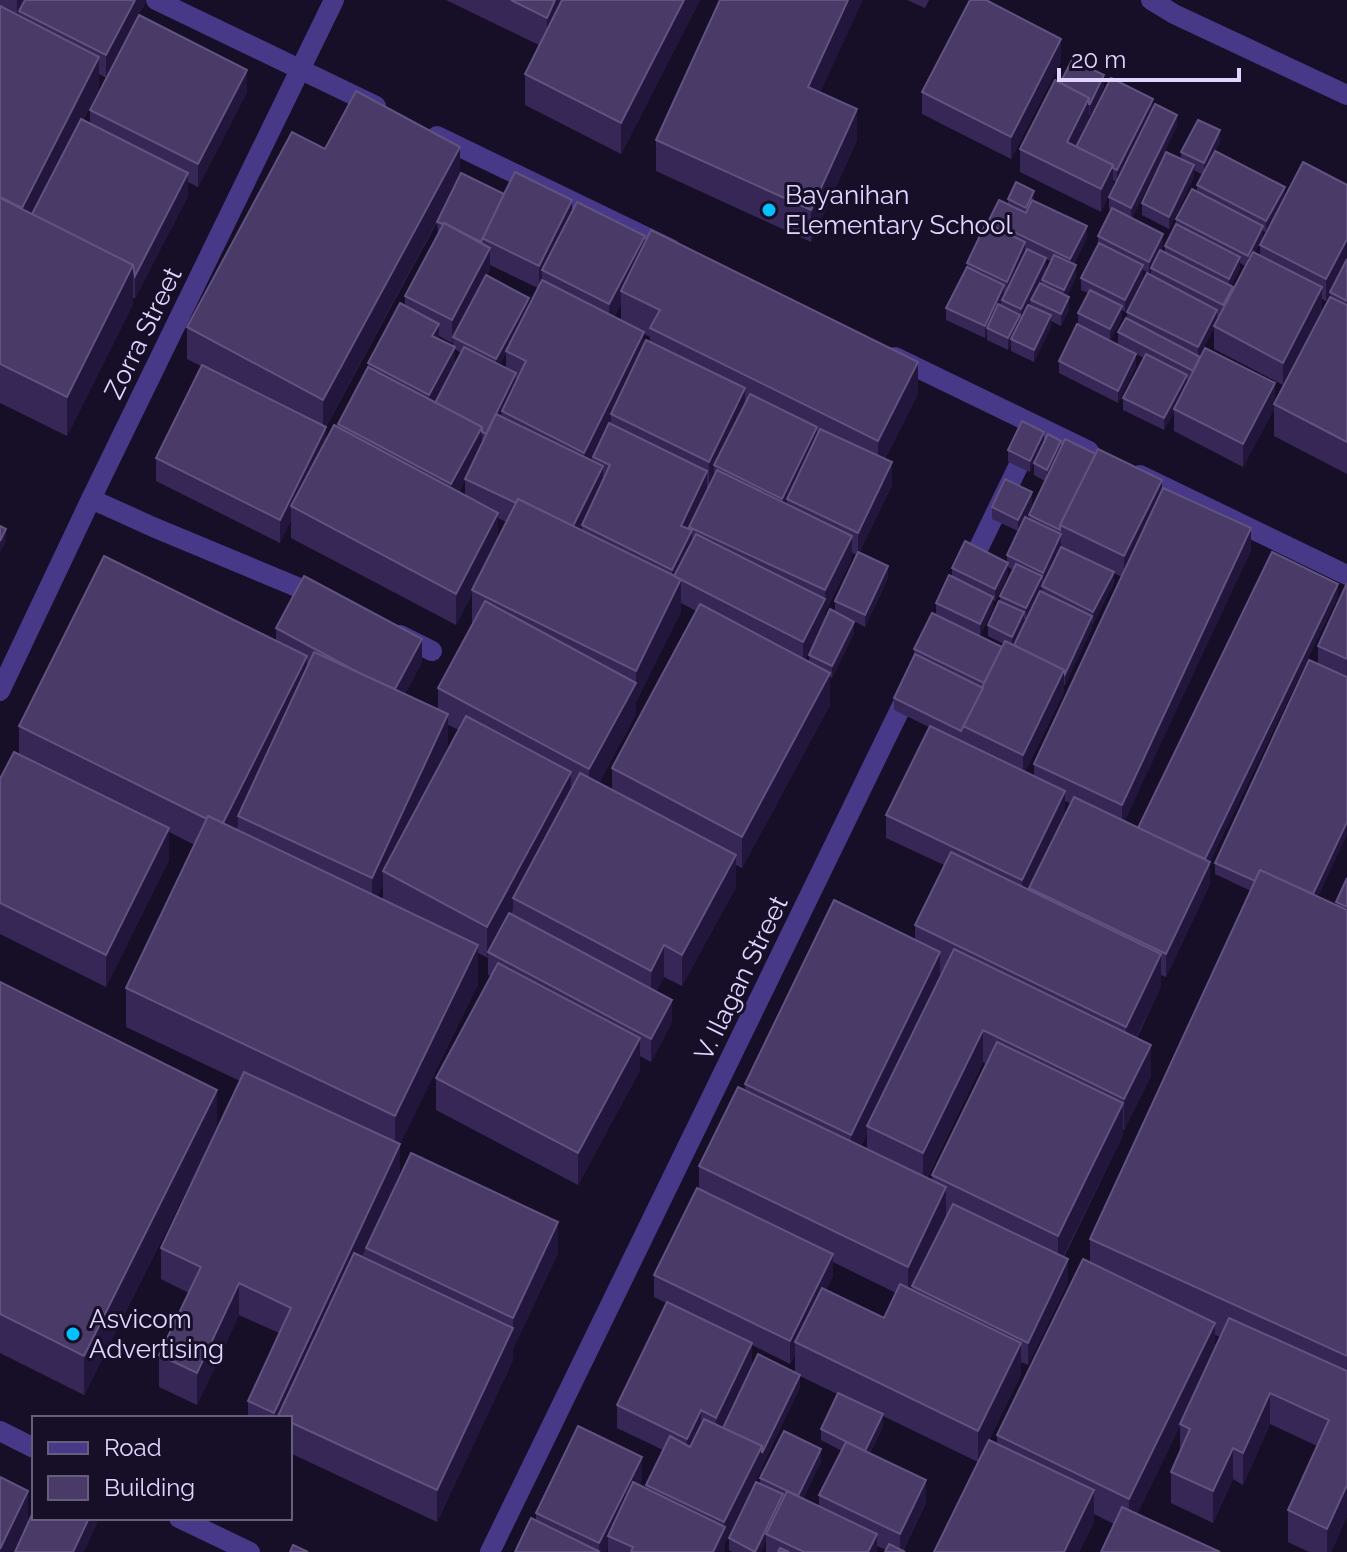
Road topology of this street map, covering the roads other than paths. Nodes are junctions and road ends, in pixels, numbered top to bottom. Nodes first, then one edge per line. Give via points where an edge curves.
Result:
1 (156, 0) edge
2 (334, 0) edge
3 (1151, 0) edge
4 (300, 69) junction
5 (1347, 95) edge
6 (683, 255) edge
7 (882, 351) edge
8 (1038, 426) junction
9 (91, 499) junction
10 (1347, 575) edge
11 (962, 583) edge
12 (332, 602) edge
13 (389, 630) edge
14 (432, 651) dead end
15 (920, 668) edge
16 (0, 691) edge
17 (0, 1431) edge
18 (32, 1447) edge
19 (183, 1520) edge
20 (250, 1552) edge
21 (490, 1552) edge

1 - 4 street
2 - 4 street, Zorra Street
3 - 5 street
4 - 6 street
4 - 9 street, Zorra Street
7 - 8 street
8 - 10 street
8 - 11 street
9 - 12 street
9 - 16 street, Zorra Street
13 - 14 street
15 - 21 street, V. Ilagan Street
17 - 18 street
19 - 20 street

